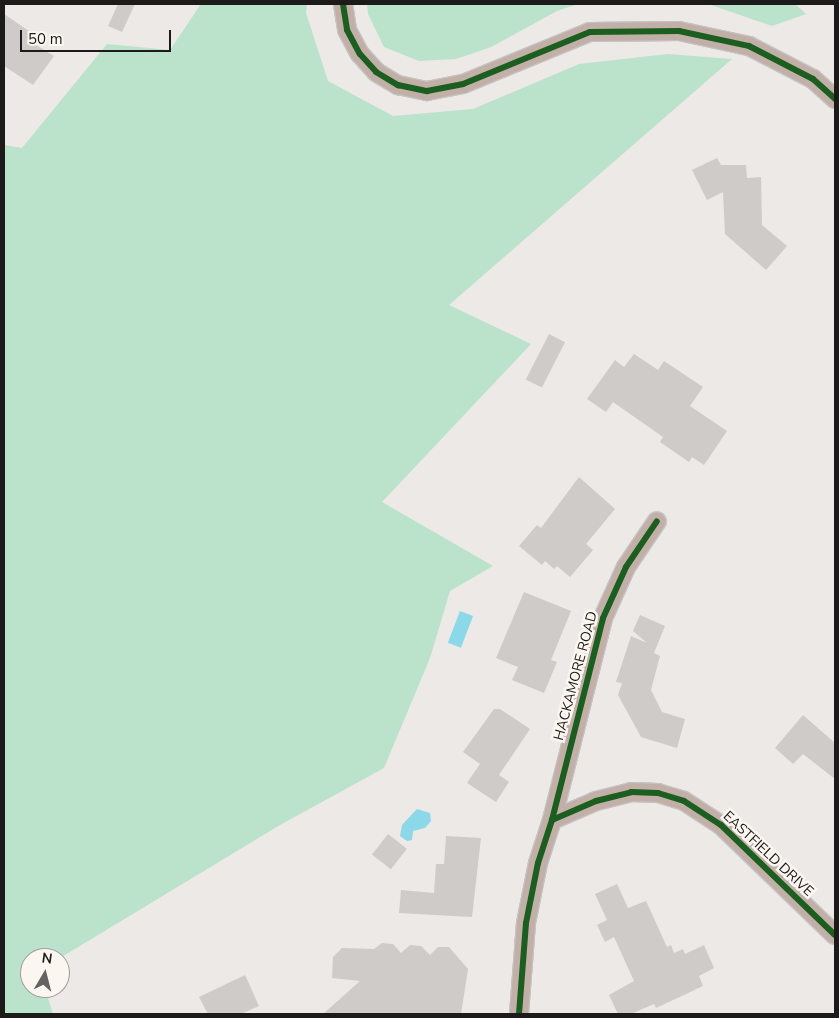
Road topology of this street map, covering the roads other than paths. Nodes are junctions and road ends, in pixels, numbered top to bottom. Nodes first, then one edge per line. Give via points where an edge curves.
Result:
1 (343, 4) edge
2 (835, 99) edge
3 (657, 521) dead end
4 (552, 820) junction
5 (835, 935) edge
6 (519, 1014) edge

1 - 2 street via 347,30 360,54 376,72 398,86 427,92 463,84 590,32 678,31 749,46 813,79
3 - 4 street, HACKAMORE ROAD via 626,567 603,618
4 - 5 street, EASTFIELD DRIVE via 596,801 630,792 658,792 684,801 721,825
4 - 6 street via 538,862 526,923

